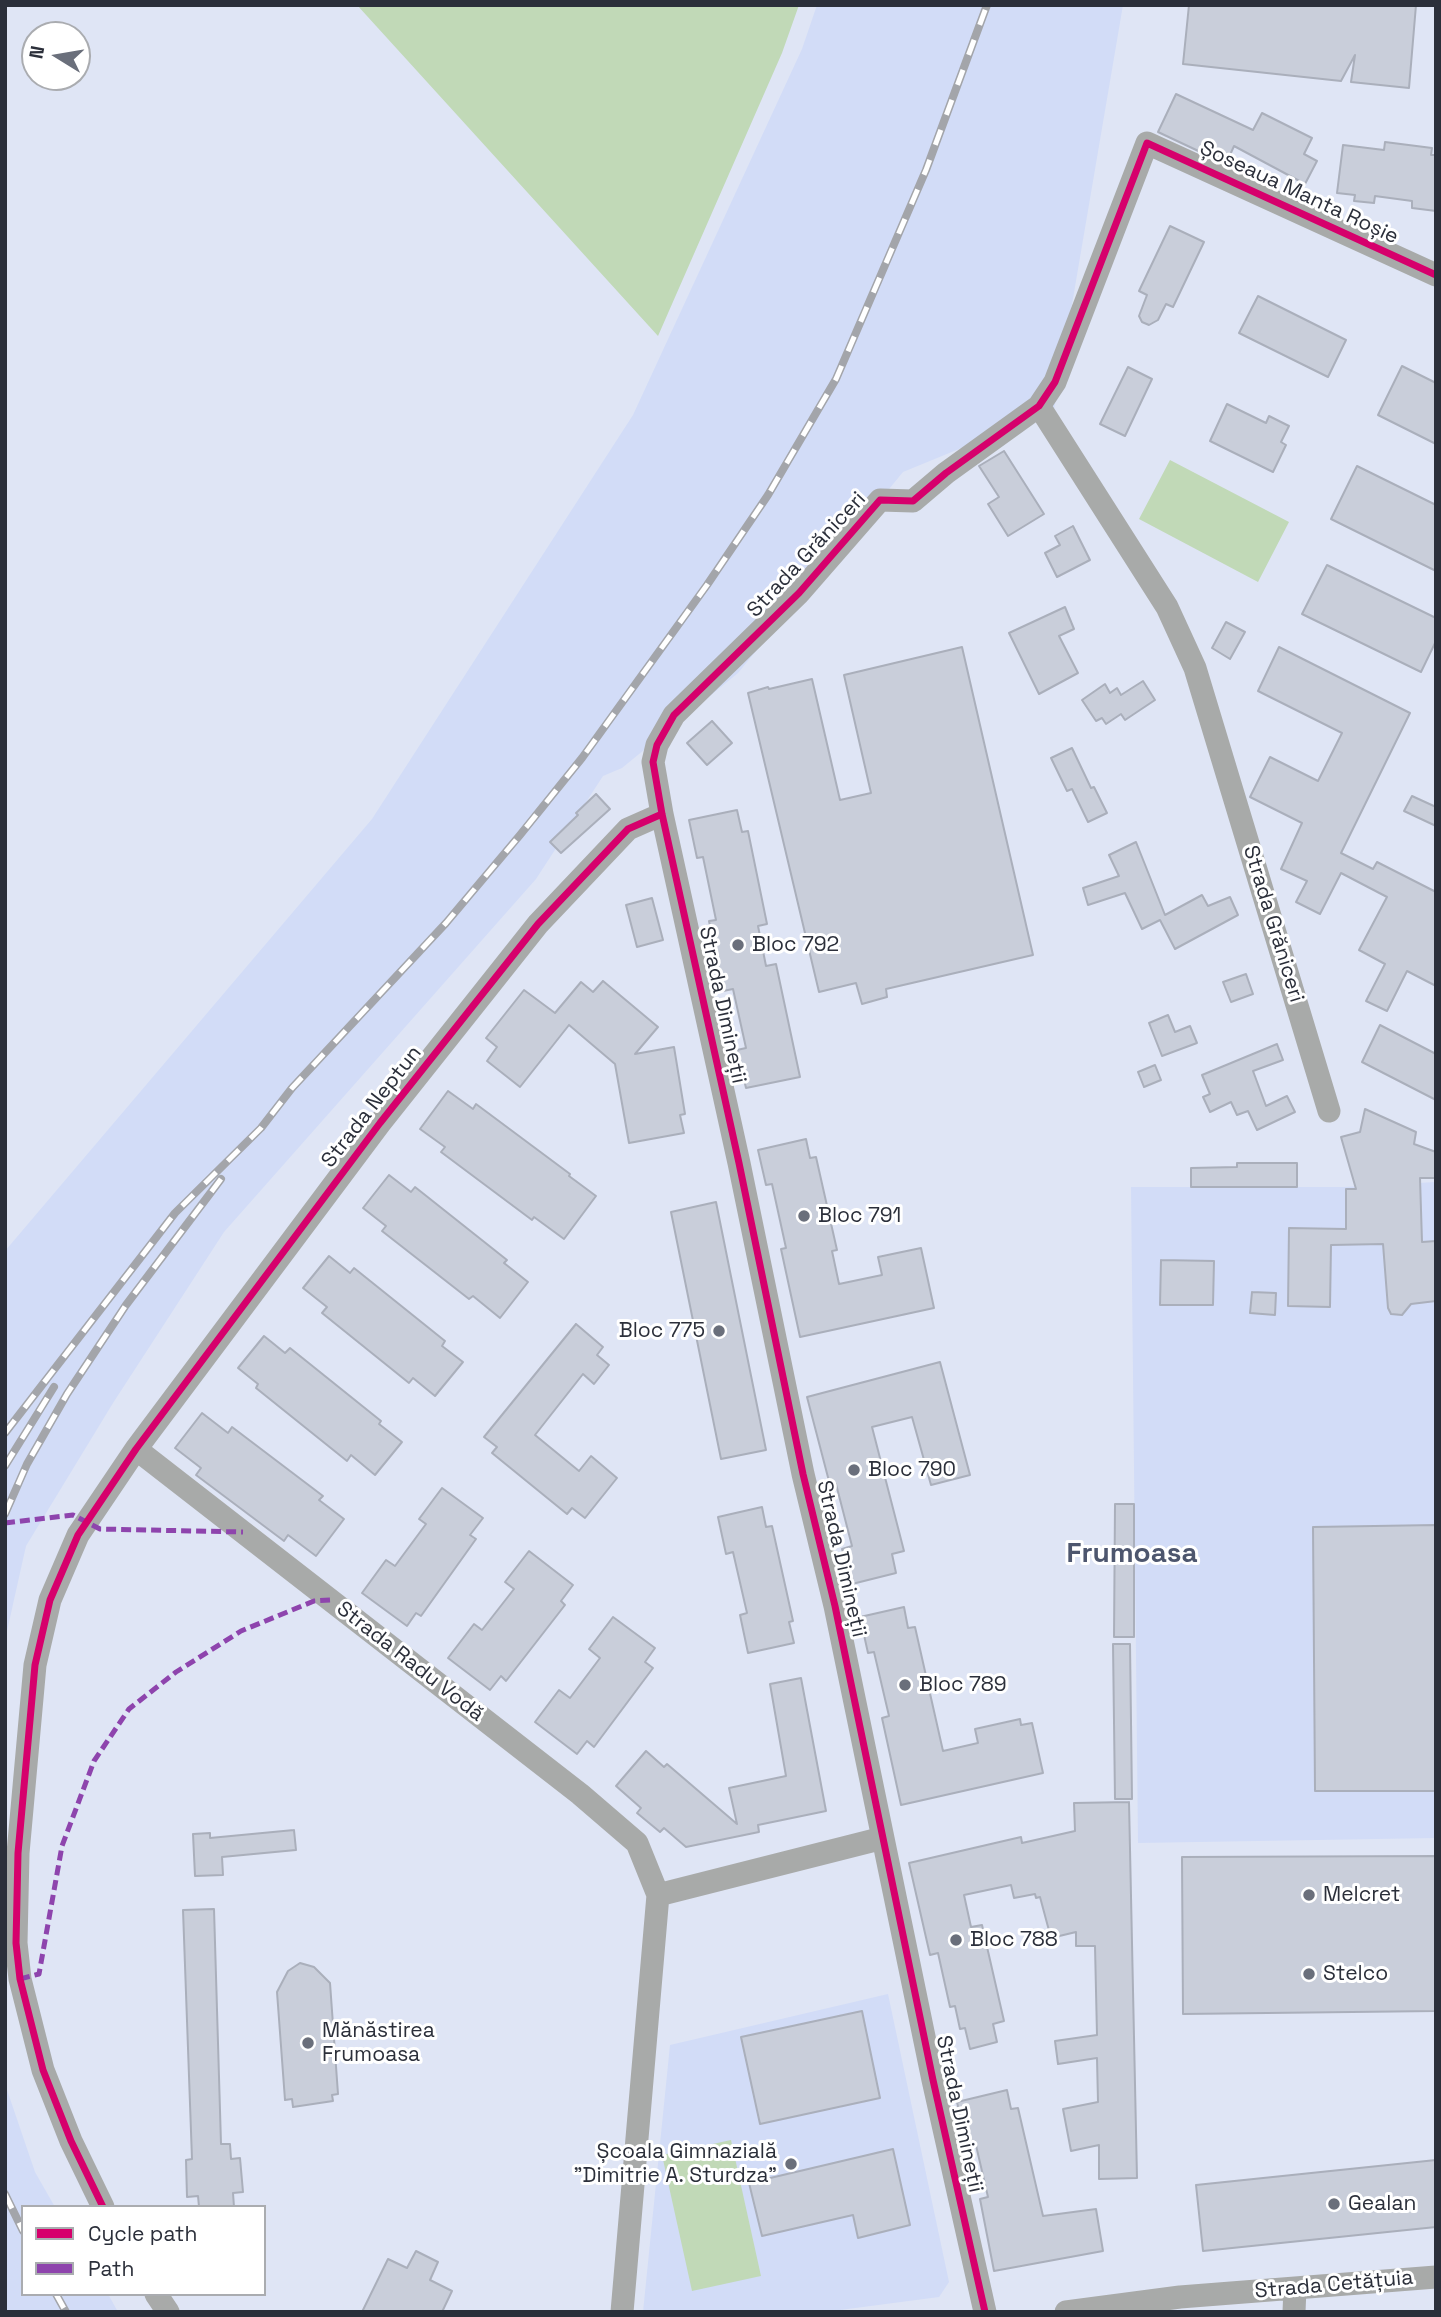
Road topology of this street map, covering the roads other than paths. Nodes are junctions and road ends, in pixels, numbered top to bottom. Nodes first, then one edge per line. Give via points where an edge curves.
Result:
1 (1147, 143) joint
2 (1436, 275) edge
3 (1039, 406) junction
4 (662, 814) junction
5 (1329, 1111) dead end
6 (136, 1449) junction
7 (883, 1838) junction
8 (659, 1895) junction
9 (102, 2205) edge
10 (1436, 2277) edge
11 (1295, 2288) junction
12 (157, 2296) edge
13 (168, 2312) edge
14 (622, 2312) edge
15 (985, 2312) edge
16 (1066, 2312) edge
17 (1294, 2312) edge

1 - 2 street, Șoseaua Manta Roșie
1 - 3 street, Strada Grăniceri via 1055,382
3 - 4 street, Strada Grăniceri via 913,501 880,500 799,593 674,715 653,762
3 - 5 street, Strada Grăniceri via 1167,607 1195,668
4 - 6 street, Strada Neptun via 628,829 538,924 380,1123
4 - 7 street, Strada Dimineții
6 - 8 street, Strada Radu Vodă via 580,1794 637,1843
6 - 9 street via 78,1535 50,1600 35,1665 18,1853 20,1979 43,2070
7 - 8 street
7 - 15 street, Strada Dimineții
8 - 14 street, Strada Radu Vodă
10 - 11 street, Strada Cetățuia
11 - 16 street, Strada Cetățuia
11 - 17 street
12 - 13 street

